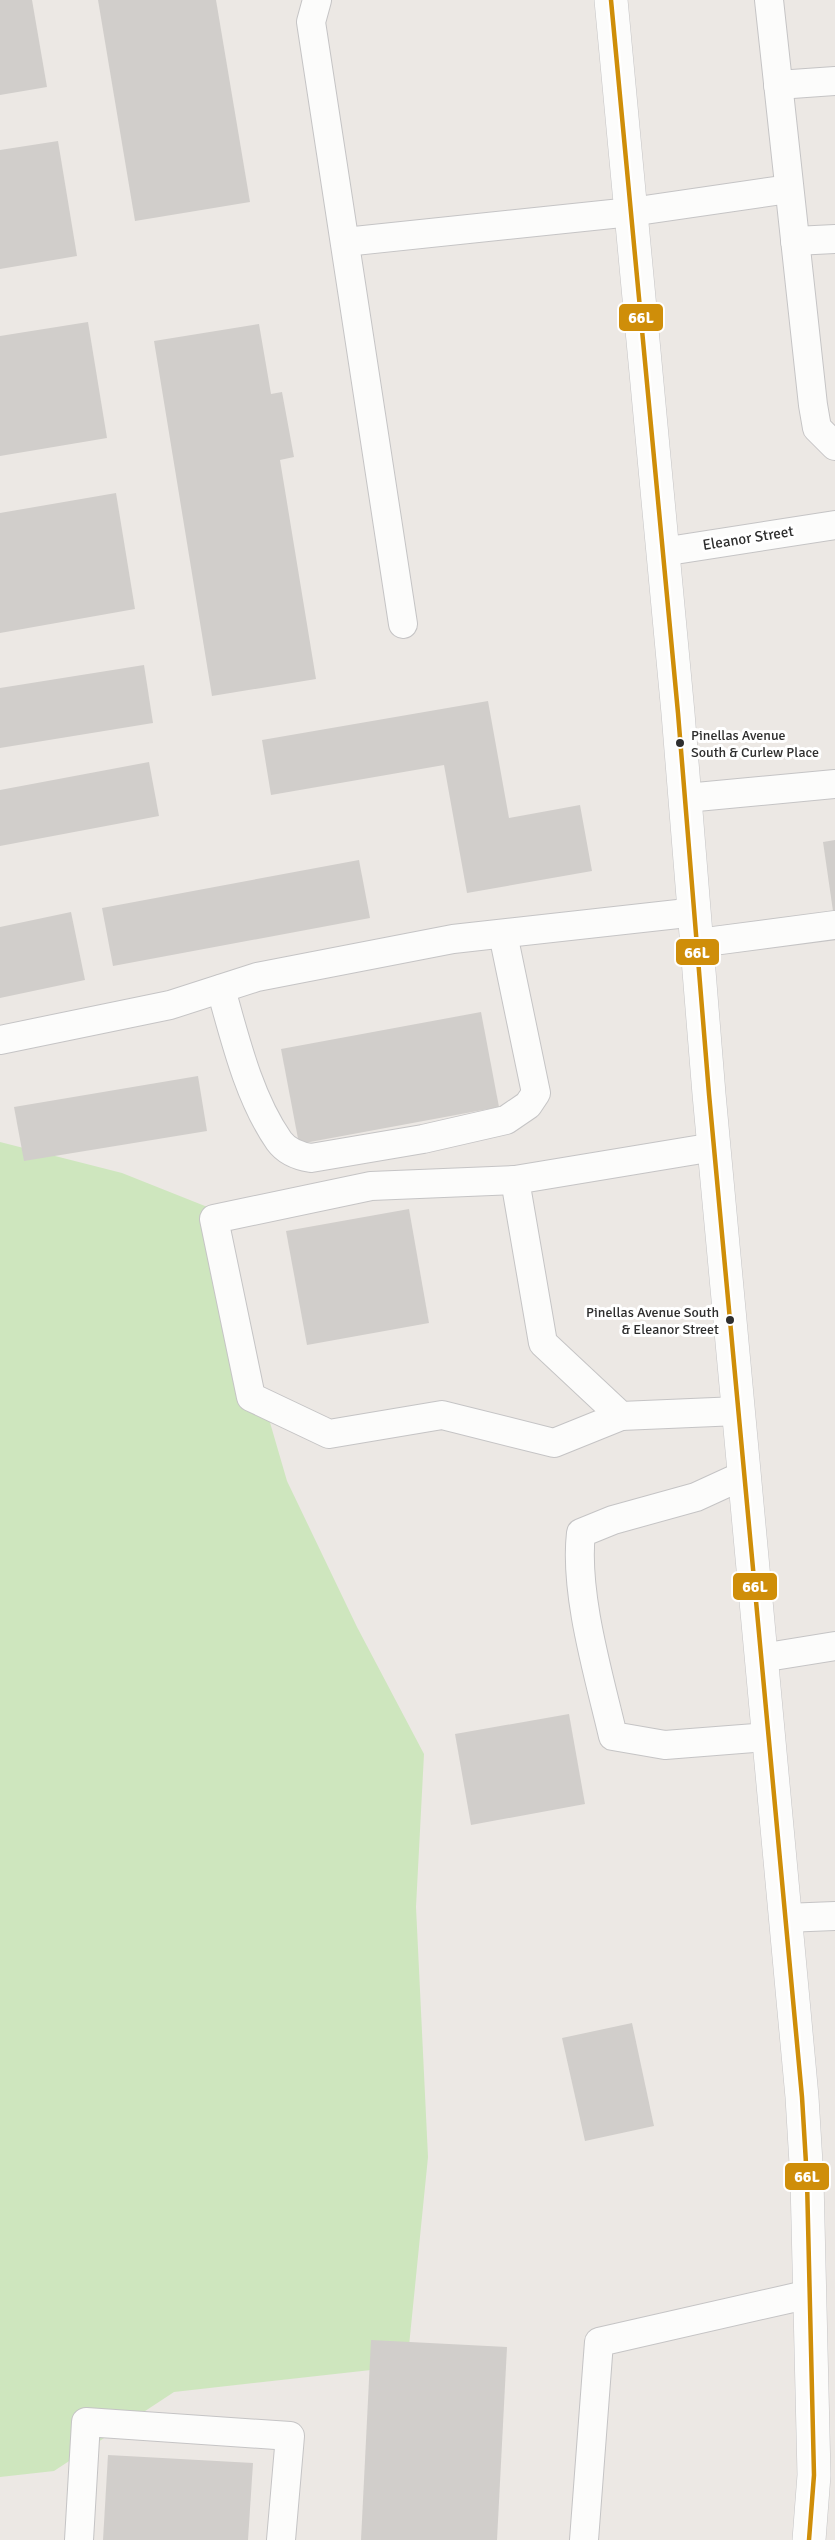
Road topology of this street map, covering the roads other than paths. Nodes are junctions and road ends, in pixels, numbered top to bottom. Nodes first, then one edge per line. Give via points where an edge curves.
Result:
1 (317, 0) edge
2 (611, 0) edge
3 (770, 0) edge
4 (835, 81) edge
5 (778, 85) junction
6 (789, 189) junction
7 (631, 212) junction
8 (835, 239) edge
9 (795, 241) junction
10 (345, 242) junction
11 (835, 446) edge
12 (835, 525) edge
13 (662, 552) junction
14 (403, 624) dead end
15 (835, 784) edge
16 (686, 798) junction
17 (835, 925) edge
18 (697, 927) junction
19 (503, 934) junction
20 (221, 989) junction
21 (0, 1040) edge
22 (714, 1147) junction
23 (515, 1180) junction
24 (738, 1412) junction
25 (621, 1416) junction
26 (744, 1475) junction
27 (835, 1646) edge
28 (761, 1658) junction
29 (768, 1737) junction
30 (835, 1916) edge
31 (785, 1918) junction
32 (810, 2294) junction
33 (79, 2540) edge
34 (281, 2540) edge
35 (584, 2540) edge
36 (809, 2540) edge

1 - 10 lane via 311,22
2 - 7 main road
3 - 5 lane
4 - 5 lane
5 - 6 lane
6 - 7 lane
6 - 9 lane
7 - 10 lane
7 - 13 main road
8 - 9 lane
9 - 11 lane via 817,428
10 - 14 lane
12 - 13 lane, Eleanor Street
13 - 16 main road
15 - 16 lane
16 - 18 main road
17 - 18 lane
18 - 19 lane
18 - 22 main road
19 - 20 lane via 453,939 257,977
19 - 20 lane via 536,1094 528,1105 506,1120 423,1139 310,1158 296,1155 280,1142 257,1099 240,1059
20 - 21 lane via 170,1005
22 - 23 lane
22 - 24 main road
23 - 25 lane via 543,1343
23 - 25 lane via 371,1186 214,1220 251,1397 329,1434 442,1415 554,1443
24 - 25 lane
24 - 26 main road
26 - 28 main road
26 - 29 lane via 696,1497 581,1533 578,1558 592,1646 613,1736 665,1745
27 - 28 lane
28 - 29 main road
29 - 31 main road
30 - 31 lane
31 - 32 main road via 802,2097
32 - 35 lane via 599,2342
32 - 36 main road via 814,2475
33 - 34 lane via 86,2422 290,2436

